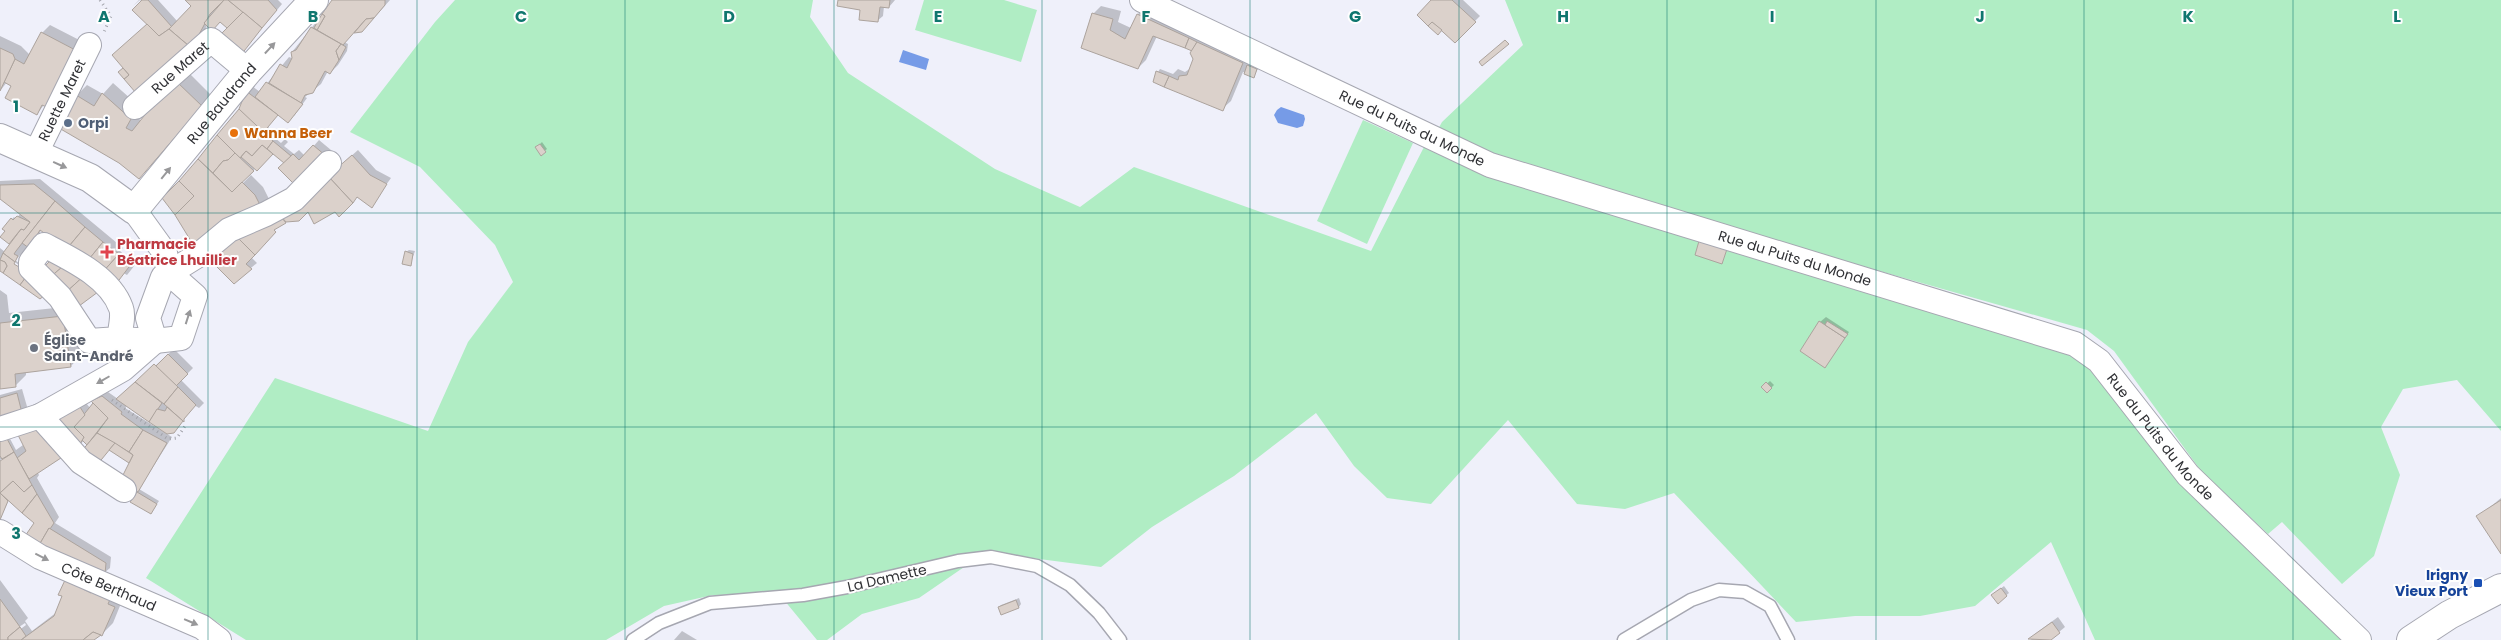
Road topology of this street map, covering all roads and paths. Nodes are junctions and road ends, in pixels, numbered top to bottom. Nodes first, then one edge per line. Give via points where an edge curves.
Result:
1 (314, 0) edge
2 (1142, 0) edge
3 (89, 45) dead end
4 (248, 71) junction
5 (135, 107) dead end
6 (0, 138) edge
7 (35, 155) junction
8 (328, 163) dead end
9 (134, 210) junction
10 (169, 273) junction
11 (119, 339) dead end
12 (155, 341) junction
13 (94, 385) junction
14 (40, 416) junction
15 (185, 426) dead end
16 (0, 428) edge
17 (124, 490) dead end
18 (0, 532) edge
19 (2501, 588) edge
20 (219, 640) edge
21 (633, 640) edge
22 (1120, 640) edge
23 (1624, 640) edge
24 (1788, 640) edge
25 (2359, 640) edge
26 (2411, 640) edge

4 -> 1 street, Rue Baudrand
2 - 25 street, Rue du Puits du Monde via 1490,165 2075,344 2099,361 2188,475
3 - 7 street, Ruette Maret
4 - 5 street, Rue Maret via 211,40
9 -> 4 street, Rue Baudrand
6 - 7 street
7 -> 9 street via 90,178
8 - 10 street via 294,199 229,230 200,254
9 - 10 street via 165,253
10 - 12 street via 163,277 148,318
12 -> 10 street via 181,338 195,296
11 - 12 street
12 -> 13 street via 123,368
13 - 14 street
13 - 15 path via 113,402 168,439 177,438
14 - 16 street
14 - 17 street via 81,462
18 -> 20 street, Côte Berthaud via 40,557 202,627
19 - 26 street
21 - 22 lane, La Damette via 659,622 710,603 847,588 958,560 991,557 1038,566 1070,585 1099,613
23 - 24 lane via 1691,600 1719,590 1745,592 1770,606

